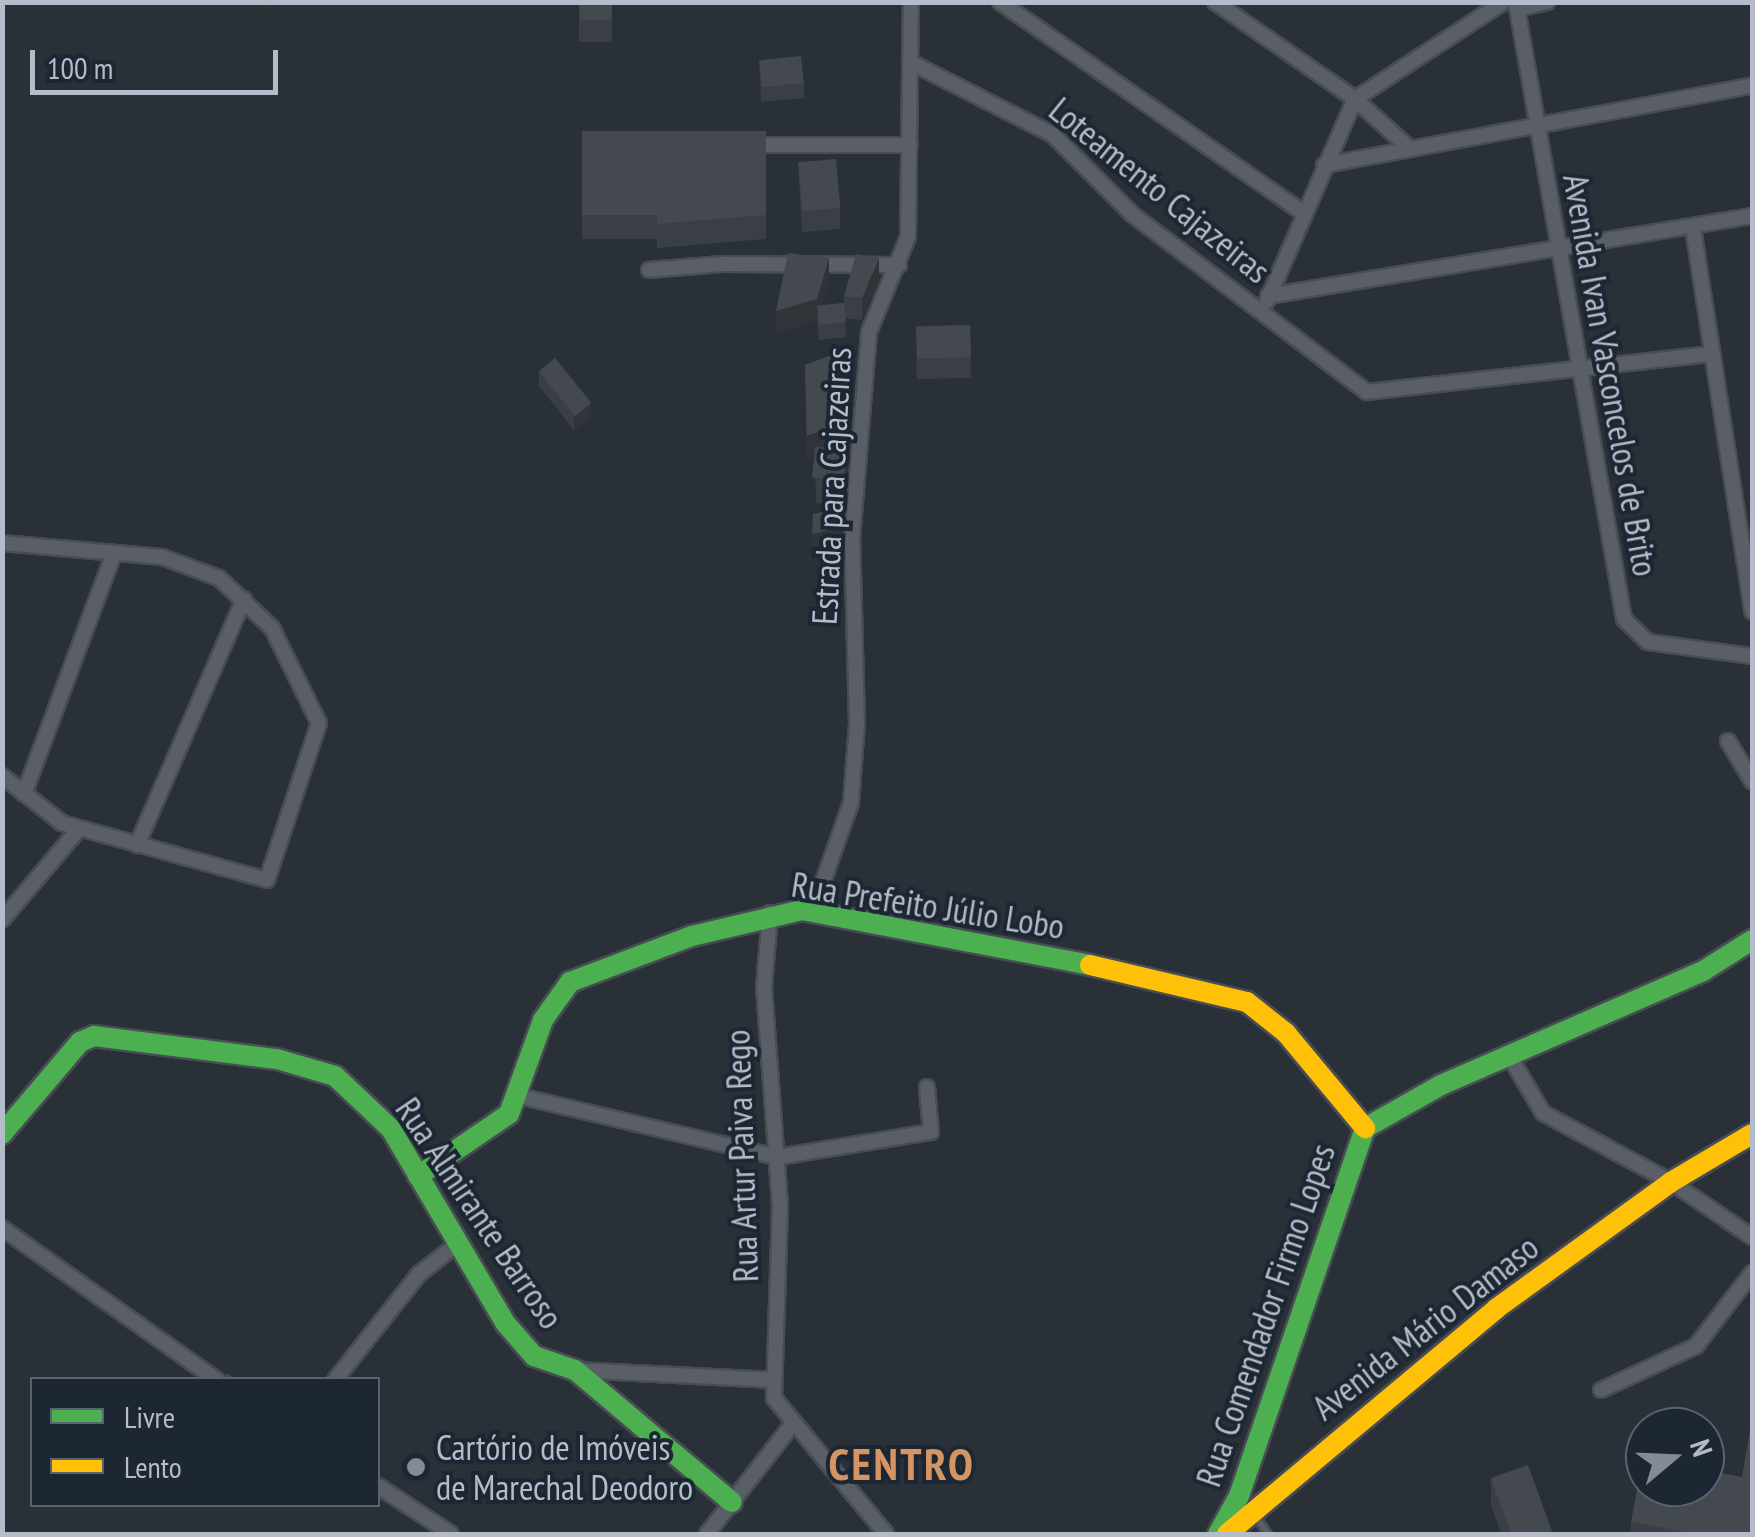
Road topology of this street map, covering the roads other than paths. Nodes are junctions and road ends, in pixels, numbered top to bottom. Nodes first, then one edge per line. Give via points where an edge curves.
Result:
1 (912, 2) edge
2 (1000, 2) edge
3 (1215, 2) edge
4 (1547, 2) edge
5 (1512, 5) edge
6 (910, 62) junction
7 (1752, 86) edge
8 (1355, 99) junction
9 (1537, 128) junction
10 (736, 145) edge
11 (910, 145) junction
12 (1408, 147) junction
13 (1324, 165) junction
14 (1305, 214) junction
15 (1752, 216) edge
16 (1693, 228) junction
17 (1560, 250) junction
18 (899, 265) junction
19 (649, 270) dead end
20 (1266, 304) junction
21 (1712, 354) junction
22 (1580, 371) junction
23 (2, 543) edge
24 (114, 552) junction
25 (244, 599) junction
26 (1752, 611) edge
27 (1752, 656) edge
28 (1728, 740) dead end
29 (2, 776) edge
30 (1752, 781) edge
31 (24, 794) junction
32 (79, 830) junction
33 (136, 845) junction
34 (770, 912) junction
35 (812, 913) junction
36 (2, 920) edge
37 (1752, 940) edge
38 (1510, 1056) junction
39 (927, 1087) dead end
40 (519, 1096) junction
41 (1365, 1128) junction
42 (2, 1134) edge
43 (1752, 1134) edge
44 (778, 1157) junction
45 (418, 1176) junction
46 (1671, 1182) junction
47 (2, 1228) edge
48 (1752, 1237) edge
49 (456, 1244) junction
50 (1752, 1273) edge
51 (575, 1370) junction
52 (213, 1377) edge
53 (337, 1377) edge
54 (773, 1380) junction
55 (1601, 1390) dead end
56 (792, 1426) junction
57 (380, 1487) edge
58 (732, 1502) junction
59 (1246, 1504) junction
60 (451, 1534) edge
61 (707, 1534) edge
62 (886, 1534) edge
63 (1218, 1534) edge
64 (1227, 1534) edge
65 (1268, 1534) edge

1 - 6 street, Estrada para Cajazeiras
2 - 14 street
3 - 8 street
4 - 5 street
5 - 8 street
5 - 9 street, Avenida Ivan Vasconcelos de Brito
6 - 11 street, Estrada para Cajazeiras
6 - 20 street, Loteamento Cajazeiras via 1053,135 1133,214
7 - 9 street
8 - 12 street
8 - 13 street
9 - 12 street
9 - 17 street, Avenida Ivan Vasconcelos de Brito
10 - 11 street
11 - 18 street, Estrada para Cajazeiras via 909,222
12 - 13 street
13 - 14 street
14 - 20 street
15 - 16 street
16 - 17 street
16 - 21 street
17 - 20 street
17 - 22 street, Avenida Ivan Vasconcelos de Brito
18 - 19 street
18 - 35 street, Estrada para Cajazeiras via 869,332 864,378 850,580 857,724 851,802
20 - 22 street, Loteamento Cajazeiras via 1367,392
21 - 22 street, Loteamento Cajazeiras
21 - 26 street
22 - 27 street, Avenida Ivan Vasconcelos de Brito via 1631,632 1648,642
23 - 24 street
24 - 25 street via 191,564
24 - 31 street
25 - 33 street
25 - 33 street via 290,654 319,723 267,880
28 - 30 street
29 - 31 street
31 - 32 street
32 - 33 street
32 - 36 street
34 - 35 street, Rua Prefeito Júlio Lobo
34 - 40 street, Rua Prefeito Júlio Lobo via 570,982 543,1020
34 - 44 street, Rua Artur Paiva Rego via 764,987
35 - 41 street, Rua Prefeito Júlio Lobo via 1136,973 1247,1002 1286,1033
37 - 38 street, Rua Comendador Firmo Lopes via 1703,972
38 - 41 street, Rua Comendador Firmo Lopes
38 - 46 street via 1543,1113
39 - 44 street via 931,1132
40 - 44 street
40 - 45 street, Rua Prefeito Júlio Lobo via 489,1133
41 - 59 street, Rua Comendador Firmo Lopes
42 - 45 street, Rua Almirante Barroso via 80,1042 130,1036 276,1059 335,1076 391,1129
43 - 46 street, Avenida Mário Damaso
44 - 54 street, Rua Artur Paiva Rego
45 - 49 street, Rua Almirante Barroso
46 - 48 street
46 - 59 street, Avenida Mário Damaso
47 - 52 street
49 - 51 street, Rua Almirante Barroso via 534,1356
49 - 53 street via 419,1274
50 - 55 street via 1696,1346
51 - 54 street
51 - 58 street, Rua Almirante Barroso
54 - 56 street, Rua Artur Paiva Rego via 774,1398
56 - 58 street
56 - 62 street
57 - 60 street
58 - 61 street
59 - 63 street, Rua Comendador Firmo Lopes
59 - 64 street, Avenida Mário Damaso
59 - 65 lane

